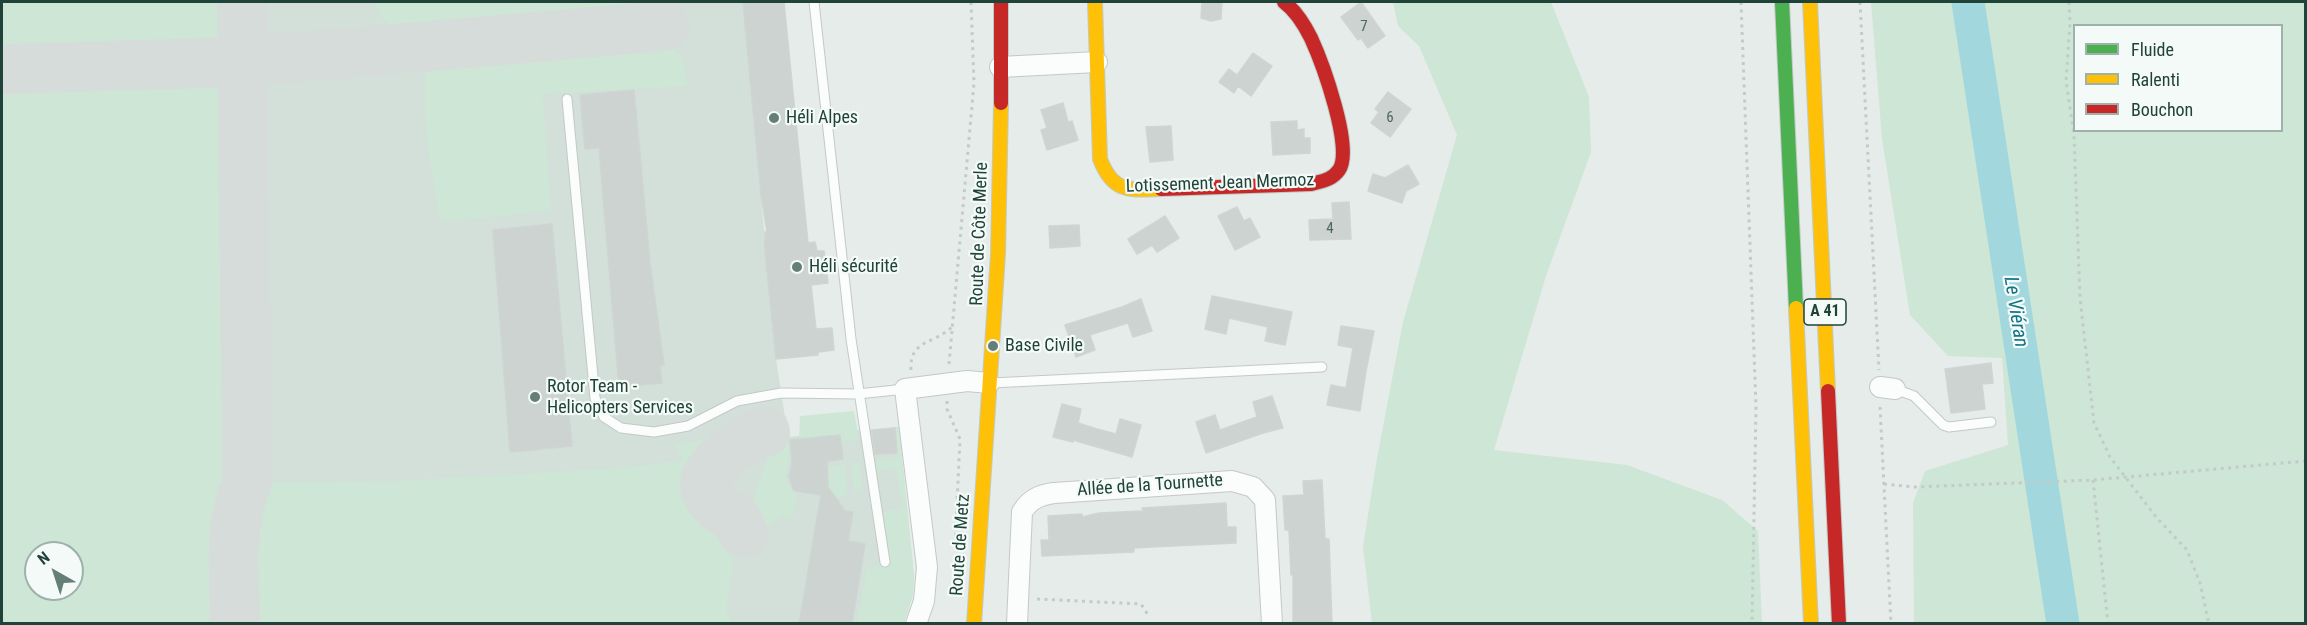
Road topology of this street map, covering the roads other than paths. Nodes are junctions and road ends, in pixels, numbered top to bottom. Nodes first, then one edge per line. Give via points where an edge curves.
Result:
1 (814, 2) edge
2 (1001, 2) edge
3 (1095, 2) edge
4 (1284, 2) edge
5 (1782, 2) edge
6 (1810, 2) edge
7 (1097, 62) junction
8 (1000, 68) junction
9 (567, 99) dead end
10 (1322, 368) dead end
11 (989, 383) junction
12 (1887, 388) road end
13 (909, 389) junction
14 (858, 394) junction
15 (1991, 422) dead end
16 (983, 468) joint
17 (885, 562) dead end
18 (916, 624) edge
19 (974, 624) edge
20 (1017, 624) edge
21 (1272, 624) edge
22 (1811, 624) edge
23 (1839, 624) edge

1 - 14 lane
2 - 8 main road, Route de Côte Merle
3 - 7 main road, Lotissement Jean Mermoz
4 - 7 main road, Lotissement Jean Mermoz via 1311,38 1342,127 1344,154 1340,169 1328,180 1133,190 1117,187 1100,159
5 - 22 main road, A 41
6 - 23 main road, A 41
7 - 8 street
8 - 11 main road, Route de Côte Merle via 998,254
9 - 14 lane via 595,398 604,417 621,428 654,432 688,426 737,401 782,393
10 - 11 lane
11 - 13 street via 967,381
11 - 16 main road, Route de Côte Merle
12 - 15 lane via 1914,396 1949,427
13 - 14 lane
13 - 18 street via 927,567 924,601
14 - 17 lane
16 - 19 main road, Route de Metz
20 - 21 street, Allée de la Tournette via 1023,512 1035,498 1054,493 1232,481 1252,487 1265,500

